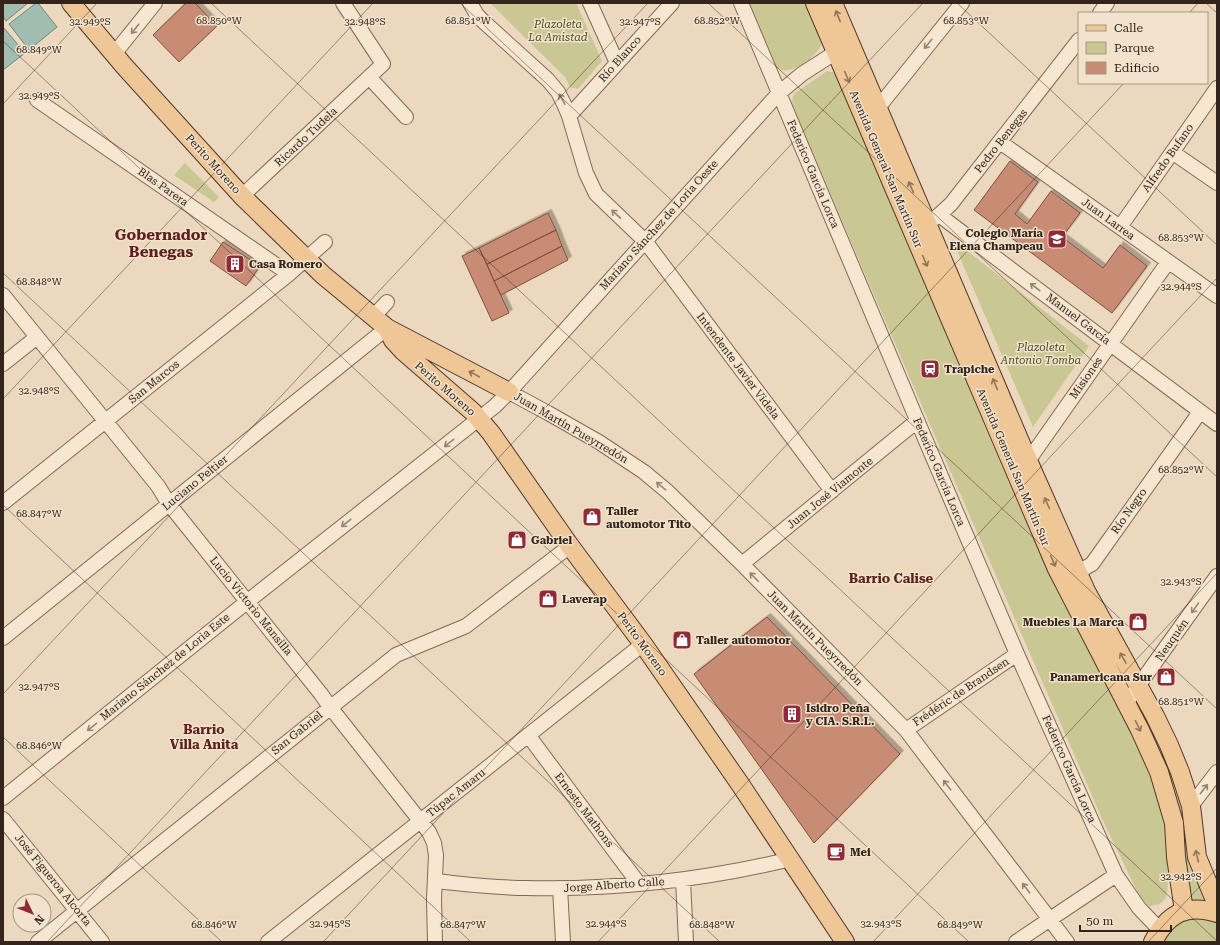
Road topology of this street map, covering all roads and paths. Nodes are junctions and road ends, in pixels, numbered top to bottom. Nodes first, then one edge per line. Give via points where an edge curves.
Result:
1 (71, 3) edge
2 (155, 3) edge
3 (343, 3) edge
4 (470, 3) edge
5 (590, 3) edge
6 (672, 3) edge
7 (741, 3) edge
8 (815, 3) edge
9 (833, 3) edge
10 (962, 3) edge
11 (1107, 3) edge
12 (1101, 12) edge
13 (1078, 41) edge
14 (843, 47) junction
15 (114, 54) junction
16 (617, 63) junction
17 (369, 77) junction
18 (1217, 88) edge
19 (780, 93) junction
20 (37, 100) dead end
21 (877, 109) junction
22 (569, 116) junction
23 (406, 117) dead end
24 (1000, 142) junction
25 (1172, 152) junction
26 (1217, 182) edge
27 (242, 196) junction
28 (926, 223) junction
29 (1120, 228) junction
30 (645, 241) junction
31 (325, 242) dead end
32 (306, 260) junction
33 (1168, 262) junction
34 (289, 274) junction
35 (3, 295) edge
36 (1217, 296) edge
37 (387, 302) dead end
38 (373, 317) junction
39 (387, 328) junction
40 (37, 337) junction
41 (1111, 344) junction
42 (3, 364) edge
43 (509, 392) junction
44 (1200, 412) junction
45 (479, 419) junction
46 (105, 421) junction
47 (917, 421) junction
48 (1217, 424) edge
49 (1021, 465) junction
50 (832, 491) junction
51 (3, 503) edge
52 (169, 504) junction
53 (570, 546) junction
54 (742, 564) junction
55 (1217, 576) edge
56 (1070, 577) junction
57 (248, 601) junction
58 (3, 638) edge
59 (643, 644) junction
60 (1017, 654) junction
61 (1139, 686) junction
62 (1126, 703) junction
63 (330, 708) junction
64 (906, 730) junction
65 (528, 736) junction
66 (1217, 772) edge
67 (3, 798) edge
68 (1191, 806) junction
69 (3, 819) edge
70 (420, 821) junction
71 (791, 859) junction
72 (1116, 875) junction
73 (683, 880) junction
74 (435, 881) junction
75 (639, 884) junction
76 (560, 888) junction
77 (1217, 904) edge
78 (77, 910) junction
79 (1184, 911) junction
80 (1217, 913) edge
81 (1049, 920) junction
82 (1156, 936) edge
83 (38, 942) edge
84 (102, 942) edge
85 (268, 942) edge
86 (435, 942) edge
87 (563, 942) edge
88 (686, 942) edge
89 (845, 942) edge
90 (1016, 942) edge
91 (1067, 942) edge

1 - 15 main road, Perito Moreno
2 -> 15 street
3 - 17 street, Ricardo Tudela via 383,64
22 -> 4 street, Intendente Javier Videla via 561,98 548,80 484,22
5 - 16 street
6 - 16 street, Río Blanco
7 - 19 street, Federico García Lorca
8 - 14 main road, Avenida General San Martín Sur
14 -> 9 main road, Avenida General San Martín Sur
10 -> 21 street
11 - 12 street
13 - 24 street, Pedro Benegas
14 - 19 street, Mariano Sánchez de Loria Oeste via 802,74
14 - 21 main road, Avenida General San Martín Sur
14 -> 28 main road, Avenida General San Martín Sur
15 - 27 main road, Perito Moreno
16 - 22 street, Río Blanco
17 - 23 street
17 - 27 street, Ricardo Tudela
18 - 25 street, Alfredo Bufano
19 - 30 street, Mariano Sánchez de Loria Oeste
19 - 47 street, Federico García Lorca
20 - 34 street, Blas Parera
28 -> 21 main road, Avenida General San Martín Sur
30 -> 22 street, Intendente Javier Videla via 596,194 586,173
24 - 28 street, Pedro Benegas via 951,204
24 - 29 street, Juan Larrea
25 - 26 street
25 - 29 street, Alfredo Bufano
27 - 32 main road, Perito Moreno
41 -> 28 street, Manuel García
28 - 49 main road, Avenida General San Martín Sur
29 - 33 street, Juan Larrea
30 - 43 street, Mariano Sánchez de Loria Oeste
30 - 50 street, Intendente Javier Videla
31 - 32 street, San Marcos
32 - 34 street, San Marcos
32 - 38 main road, Perito Moreno
33 - 36 street, Juan Larrea
33 - 41 street, Misiones
34 - 46 street, San Marcos
35 - 40 street, Lucio Victorio Mansilla
37 - 38 street
38 - 39 main road, Perito Moreno
43 -> 39 main road, Perito Moreno
39 - 45 main road, Perito Moreno via 403,351
39 - 52 street, Luciano Peltier
40 - 42 street
40 - 46 street, Lucio Victorio Mansilla
41 - 44 street, Manuel García
41 - 49 street, Misiones
43 - 45 street, Mariano Sánchez de Loria Oeste
54 -> 43 street, Juan Martín Pueyrredón via 644,472 599,442
44 - 48 street, Manuel García
44 - 56 street, Río Negro via 1092,564
45 - 53 main road, Perito Moreno
45 -> 57 street, Mariano Sánchez de Loria Este
46 - 51 street, San Marcos
46 - 52 street, Lucio Victorio Mansilla via 158,486
47 - 50 street, Juan José Viamonte
47 - 60 street, Federico García Lorca
49 - 56 main road, Avenida General San Martín Sur
50 - 54 street, Juan José Viamonte
52 - 57 street, Lucio Victorio Mansilla
52 - 58 street, Luciano Peltier
53 - 59 main road, Perito Moreno
53 - 63 street, San Gabriel via 466,626 396,655
64 -> 54 street, Juan Martín Pueyrredón
55 -> 61 street, Neuquén
61 -> 56 main road, Avenida General San Martín Sur via 1090,597
56 - 62 main road, Avenida General San Martín Sur
57 - 63 street, Lucio Victorio Mansilla
57 -> 67 street, Mariano Sánchez de Loria Este
59 - 65 street, Túpac Amaru
59 - 71 main road, Perito Moreno
60 - 64 street, Frédéric de Brandsen
60 - 72 street, Federico García Lorca
61 - 62 street, Neuquén
61 - 68 main road, Avenida General San Martín Sur via 1169,745
62 -> 79 main road, Avenida General San Martín Sur via 1159,772 1171,811
63 - 70 street, Lucio Victorio Mansilla
63 - 78 street, San Gabriel
81 -> 64 street, Juan Martín Pueyrredón
65 - 70 street, Túpac Amaru
65 - 75 street, Ernesto Mathons
68 -> 66 street
77 -> 68 main road, Avenida General San Martín Sur via 1197,857
69 - 78 street, José Figueroa Alcorta
70 - 74 street, Lucio Victorio Mansilla via 434,843
70 - 85 street, Túpac Amaru
71 - 73 street, Jorge Alberto Calle
71 - 89 main road, Perito Moreno
72 - 81 street
72 - 82 street, Federico García Lorca
73 - 75 street, Jorge Alberto Calle
73 - 88 street
74 - 76 street, Jorge Alberto Calle via 496,887
74 - 86 street, Lucio Victorio Mansilla
75 - 76 street, Jorge Alberto Calle
76 - 87 street
78 - 83 street, San Gabriel
78 - 84 street, José Figueroa Alcorta
79 - 80 main road via 1205,910
79 - 82 main road via 1170,918
81 - 90 street
81 - 91 street, Juan Martín Pueyrredón

